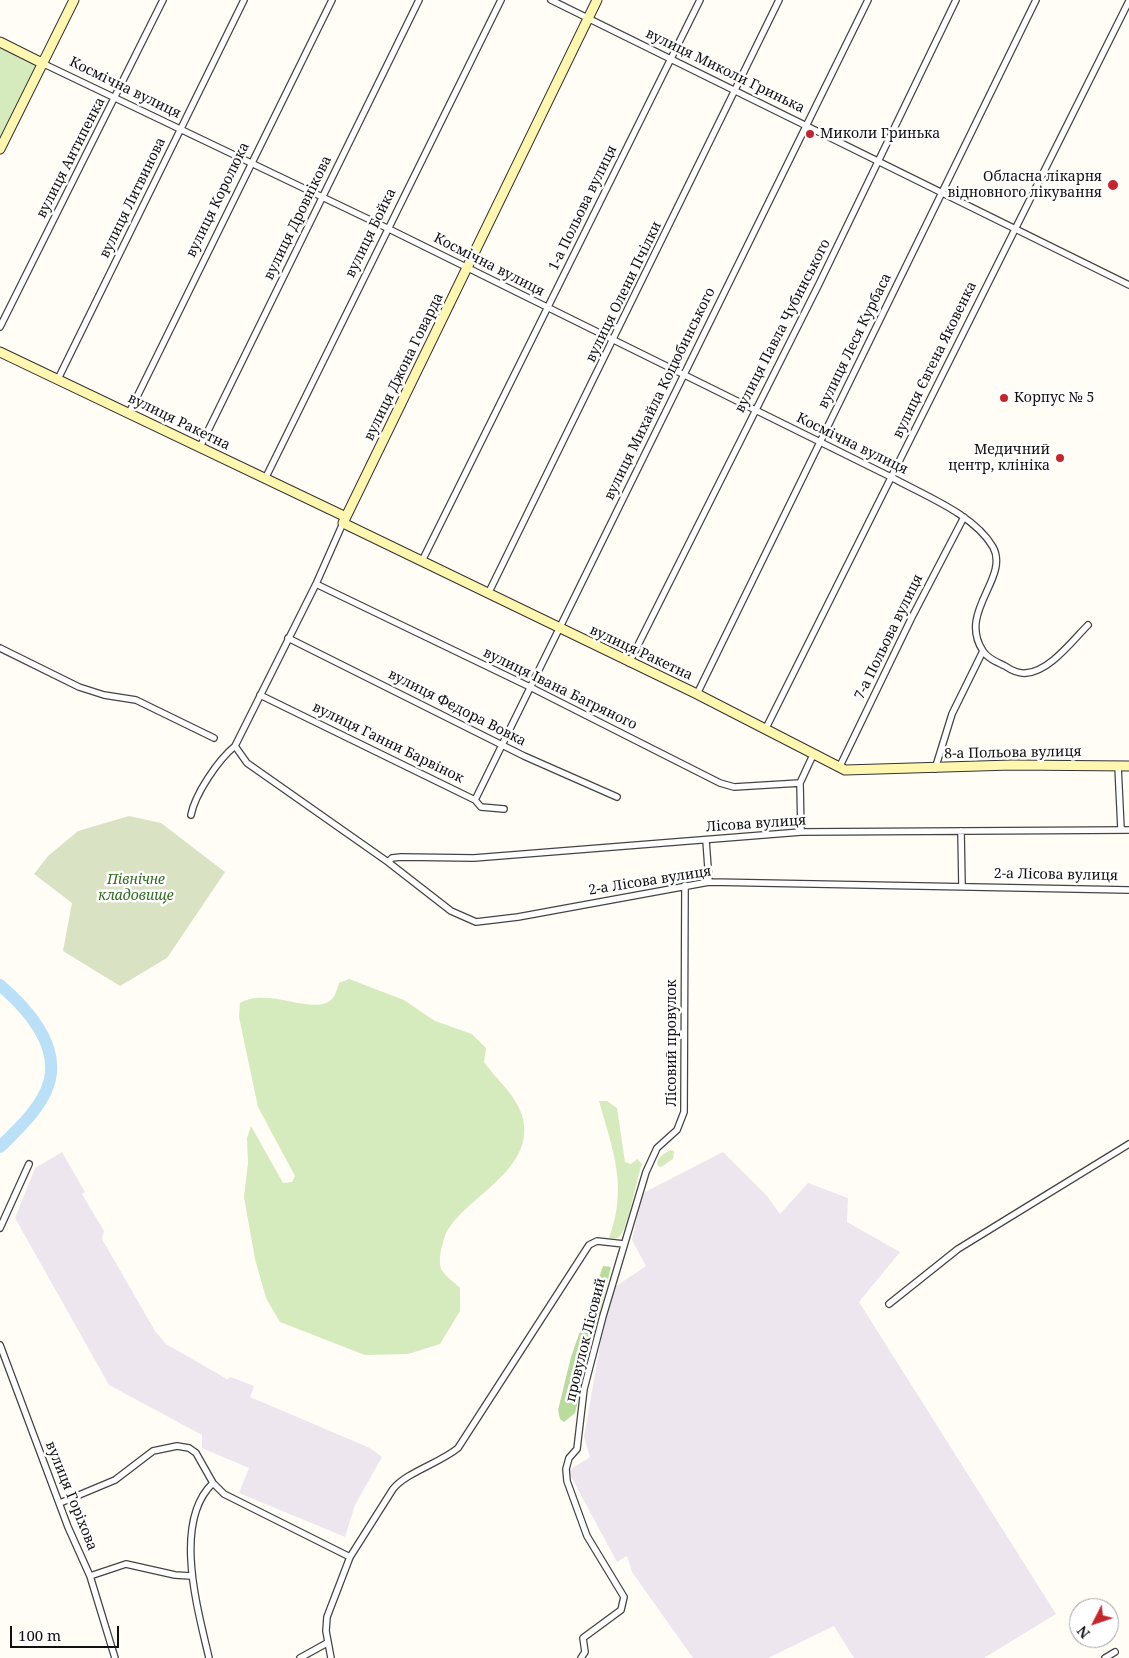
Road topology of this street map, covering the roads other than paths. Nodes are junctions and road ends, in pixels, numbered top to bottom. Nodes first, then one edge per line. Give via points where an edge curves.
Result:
1 (74, 0) edge
2 (163, 0) edge
3 (244, 0) edge
4 (332, 0) edge
5 (419, 0) edge
6 (501, 0) edge
7 (551, 0) edge
8 (597, 0) edge
9 (700, 0) edge
10 (779, 0) edge
11 (868, 0) edge
12 (956, 0) edge
13 (1036, 0) edge
14 (1129, 1) edge
15 (589, 18) junction
16 (0, 42) edge
17 (671, 59) junction
18 (44, 64) junction
19 (737, 90) junction
20 (116, 98) junction
21 (807, 125) junction
22 (180, 130) junction
23 (0, 149) edge
24 (877, 161) junction
25 (250, 164) junction
26 (942, 192) junction
27 (322, 198) junction
28 (387, 228) junction
29 (1014, 229) junction
30 (468, 270) junction
31 (1129, 285) edge
32 (547, 309) junction
33 (0, 327) edge
34 (614, 340) junction
35 (0, 352) edge
36 (683, 376) junction
37 (58, 379) junction
38 (754, 410) junction
39 (129, 412) junction
40 (819, 443) junction
41 (200, 447) junction
42 (891, 478) junction
43 (265, 479) junction
44 (964, 518) junction
45 (344, 520) junction
46 (422, 561) junction
47 (316, 584) junction
48 (488, 594) junction
49 (1088, 625) dead end
50 (559, 628) junction
51 (288, 638) junction
52 (0, 648) edge
53 (983, 651) junction
54 (629, 662) junction
55 (530, 687) junction
56 (697, 694) junction
57 (260, 695) junction
58 (765, 730) junction
59 (214, 738) dead end
60 (502, 744) junction
61 (235, 746) junction
62 (813, 756) junction
63 (1118, 766) junction
64 (1129, 766) edge
65 (839, 768) junction
66 (935, 769) junction
67 (800, 783) junction
68 (617, 797) dead end
69 (475, 800) junction
70 (504, 808) dead end
71 (191, 816) dead end
72 (1121, 829) junction
73 (1129, 830) edge
74 (961, 831) junction
75 (800, 832) junction
76 (706, 840) junction
77 (388, 862) junction
78 (709, 882) junction
79 (685, 885) junction
80 (962, 886) junction
81 (1129, 890) edge
82 (1129, 1144) edge
83 (29, 1164) dead end
84 (0, 1228) edge
85 (624, 1244) junction
86 (889, 1304) dead end
87 (0, 1345) edge
88 (213, 1483) junction
89 (60, 1503) junction
90 (350, 1557) junction
91 (90, 1576) junction
92 (191, 1576) junction
93 (327, 1643) junction
94 (1115, 1652) dead end
95 (587, 1655) edge
96 (115, 1658) edge
97 (209, 1658) edge
98 (300, 1658) edge
99 (331, 1658) edge
100 (580, 1658) edge
101 (1106, 1658) edge

1 - 18 street
2 - 20 street, вулиця Антипенка
3 - 22 street, вулиця Литвинова
4 - 25 street, вулиця Королюка
5 - 27 street, вулиця Дровнікова
6 - 28 street, вулиця Бойка
7 - 15 street, вулиця Миколи Гринька
8 - 15 street, вулиця Джона Говарда
9 - 17 street, 1-а Польова вулиця
10 - 19 street, вулиця Олени Пчілки
11 - 21 street, вулиця Михайла Коцюбинського
12 - 24 street, вулиця Павла Чубинського
13 - 26 street, вулиця Леся Курбаса
14 - 29 street, вулиця Євгена Яковенка
15 - 17 street, вулиця Миколи Гринька
15 - 30 street, вулиця Джона Говарда
16 - 18 street, Космічна вулиця
17 - 19 street, вулиця Миколи Гринька
17 - 32 street, 1-а Польова вулиця
18 - 20 street, Космічна вулиця
18 - 23 street
19 - 21 street, вулиця Миколи Гринька
19 - 34 street, вулиця Олени Пчілки
20 - 22 street, Космічна вулиця
20 - 33 street, вулиця Антипенка
21 - 24 street, вулиця Миколи Гринька
21 - 36 street, вулиця Михайла Коцюбинського
22 - 25 street, Космічна вулиця
22 - 37 street, вулиця Литвинова
24 - 26 street, вулиця Миколи Гринька
24 - 38 street, вулиця Павла Чубинського
25 - 27 street, Космічна вулиця
25 - 39 street, вулиця Королюка
26 - 29 street, вулиця Миколи Гринька
26 - 40 street, вулиця Леся Курбаса
27 - 28 street, Космічна вулиця
27 - 41 street, вулиця Дровнікова
28 - 30 street, Космічна вулиця
28 - 43 street, вулиця Бойка
29 - 31 street, вулиця Миколи Гринька
29 - 42 street, вулиця Євгена Яковенка
30 - 32 street, Космічна вулиця
30 - 45 street, вулиця Джона Говарда
32 - 34 street, Космічна вулиця
32 - 46 street, 1-а Польова вулиця
34 - 36 street, Космічна вулиця
34 - 48 street, вулиця Олени Пчілки
35 - 37 street, вулиця Ракетна
36 - 38 street, Космічна вулиця
36 - 50 street, вулиця Михайла Коцюбинського
37 - 39 street, вулиця Ракетна
38 - 40 street, Космічна вулиця
38 - 54 street, вулиця Павла Чубинського
39 - 41 street, вулиця Ракетна
40 - 42 street, Космічна вулиця
40 - 56 street, вулиця Леся Курбаса
41 - 43 street, вулиця Ракетна
42 - 44 street, Космічна вулиця
42 - 58 street, вулиця Євгена Яковенка
43 - 45 street, вулиця Ракетна
44 - 53 street, Космічна вулиця via 986,538 996,557 997,566 978,608 975,625
44 - 65 street, 7-а Польова вулиця
45 - 46 street, вулиця Ракетна
45 - 47 street, вулиця Джона Говарда
46 - 48 street, вулиця Ракетна
47 - 51 street, вулиця Джона Говарда
47 - 55 street, вулиця Івана Багряного
48 - 50 street, вулиця Ракетна
49 - 53 street via 1047,664 1027,673 1013,671
50 - 54 street, вулиця Ракетна
50 - 55 street, вулиця Михайла Коцюбинського
51 - 57 street, вулиця Джона Говарда
51 - 60 street, вулиця Федора Вовка
52 - 59 street via 79,688 136,700
53 - 66 street, 8-а Польова вулиця via 952,714
54 - 56 street, вулиця Ракетна
55 - 60 street, вулиця Михайла Коцюбинського
55 - 67 street, вулиця Івана Багряного via 728,786
56 - 58 street, вулиця Ракетна
57 - 61 street, вулиця Джона Говарда
57 - 69 street, вулиця Ганни Барвінок
58 - 62 street, вулиця Ракетна
60 - 68 street, вулиця Федора Вовка
60 - 69 street, вулиця Михайла Коцюбинського
61 - 71 street, вулиця Джона Говарда via 227,752 194,801
61 - 77 street, 2-а Лісова вулиця via 247,764
62 - 65 street, вулиця Ракетна
62 - 67 street
63 - 64 street, 8-а Польова вулиця
63 - 66 street, 8-а Польова вулиця via 1012,765
63 - 72 street
65 - 66 street, вулиця Ракетна via 852,771
67 - 75 street
69 - 70 street, вулиця Ганни Барвінок via 483,808
72 - 73 street, Лісова вулиця
72 - 74 street, Лісова вулиця
74 - 75 street, Лісова вулиця
74 - 80 street
75 - 76 street, Лісова вулиця
76 - 77 street, Лісова вулиця via 474,858 401,857
76 - 78 street
77 - 79 street, 2-а Лісова вулиця via 451,911 476,922
78 - 79 street, 2-а Лісова вулиця
78 - 80 street, 2-а Лісова вулиця
79 - 85 street, Лісовий провулок via 684,1112 677,1130 663,1141 650,1161
80 - 81 street, 2-а Лісова вулиця
82 - 86 street via 958,1249
83 - 84 street
85 - 90 street via 597,1242 589,1245 458,1448 396,1486
85 - 95 street, провулок Лісовий via 584,1389 577,1449 569,1458 566,1469 567,1481 587,1536 622,1593 624,1604 615,1615 583,1638
87 - 89 street, вулиця Горіхова
88 - 89 street via 196,1453 177,1446 153,1451 115,1480
88 - 90 street via 224,1494
88 - 92 street via 196,1508 190,1552
89 - 91 street, вулиця Горіхова
90 - 93 street via 327,1617
91 - 92 street via 126,1564
91 - 96 street, вулиця Горіхова
92 - 97 street
93 - 98 street
93 - 99 street
94 - 101 street
95 - 100 street

